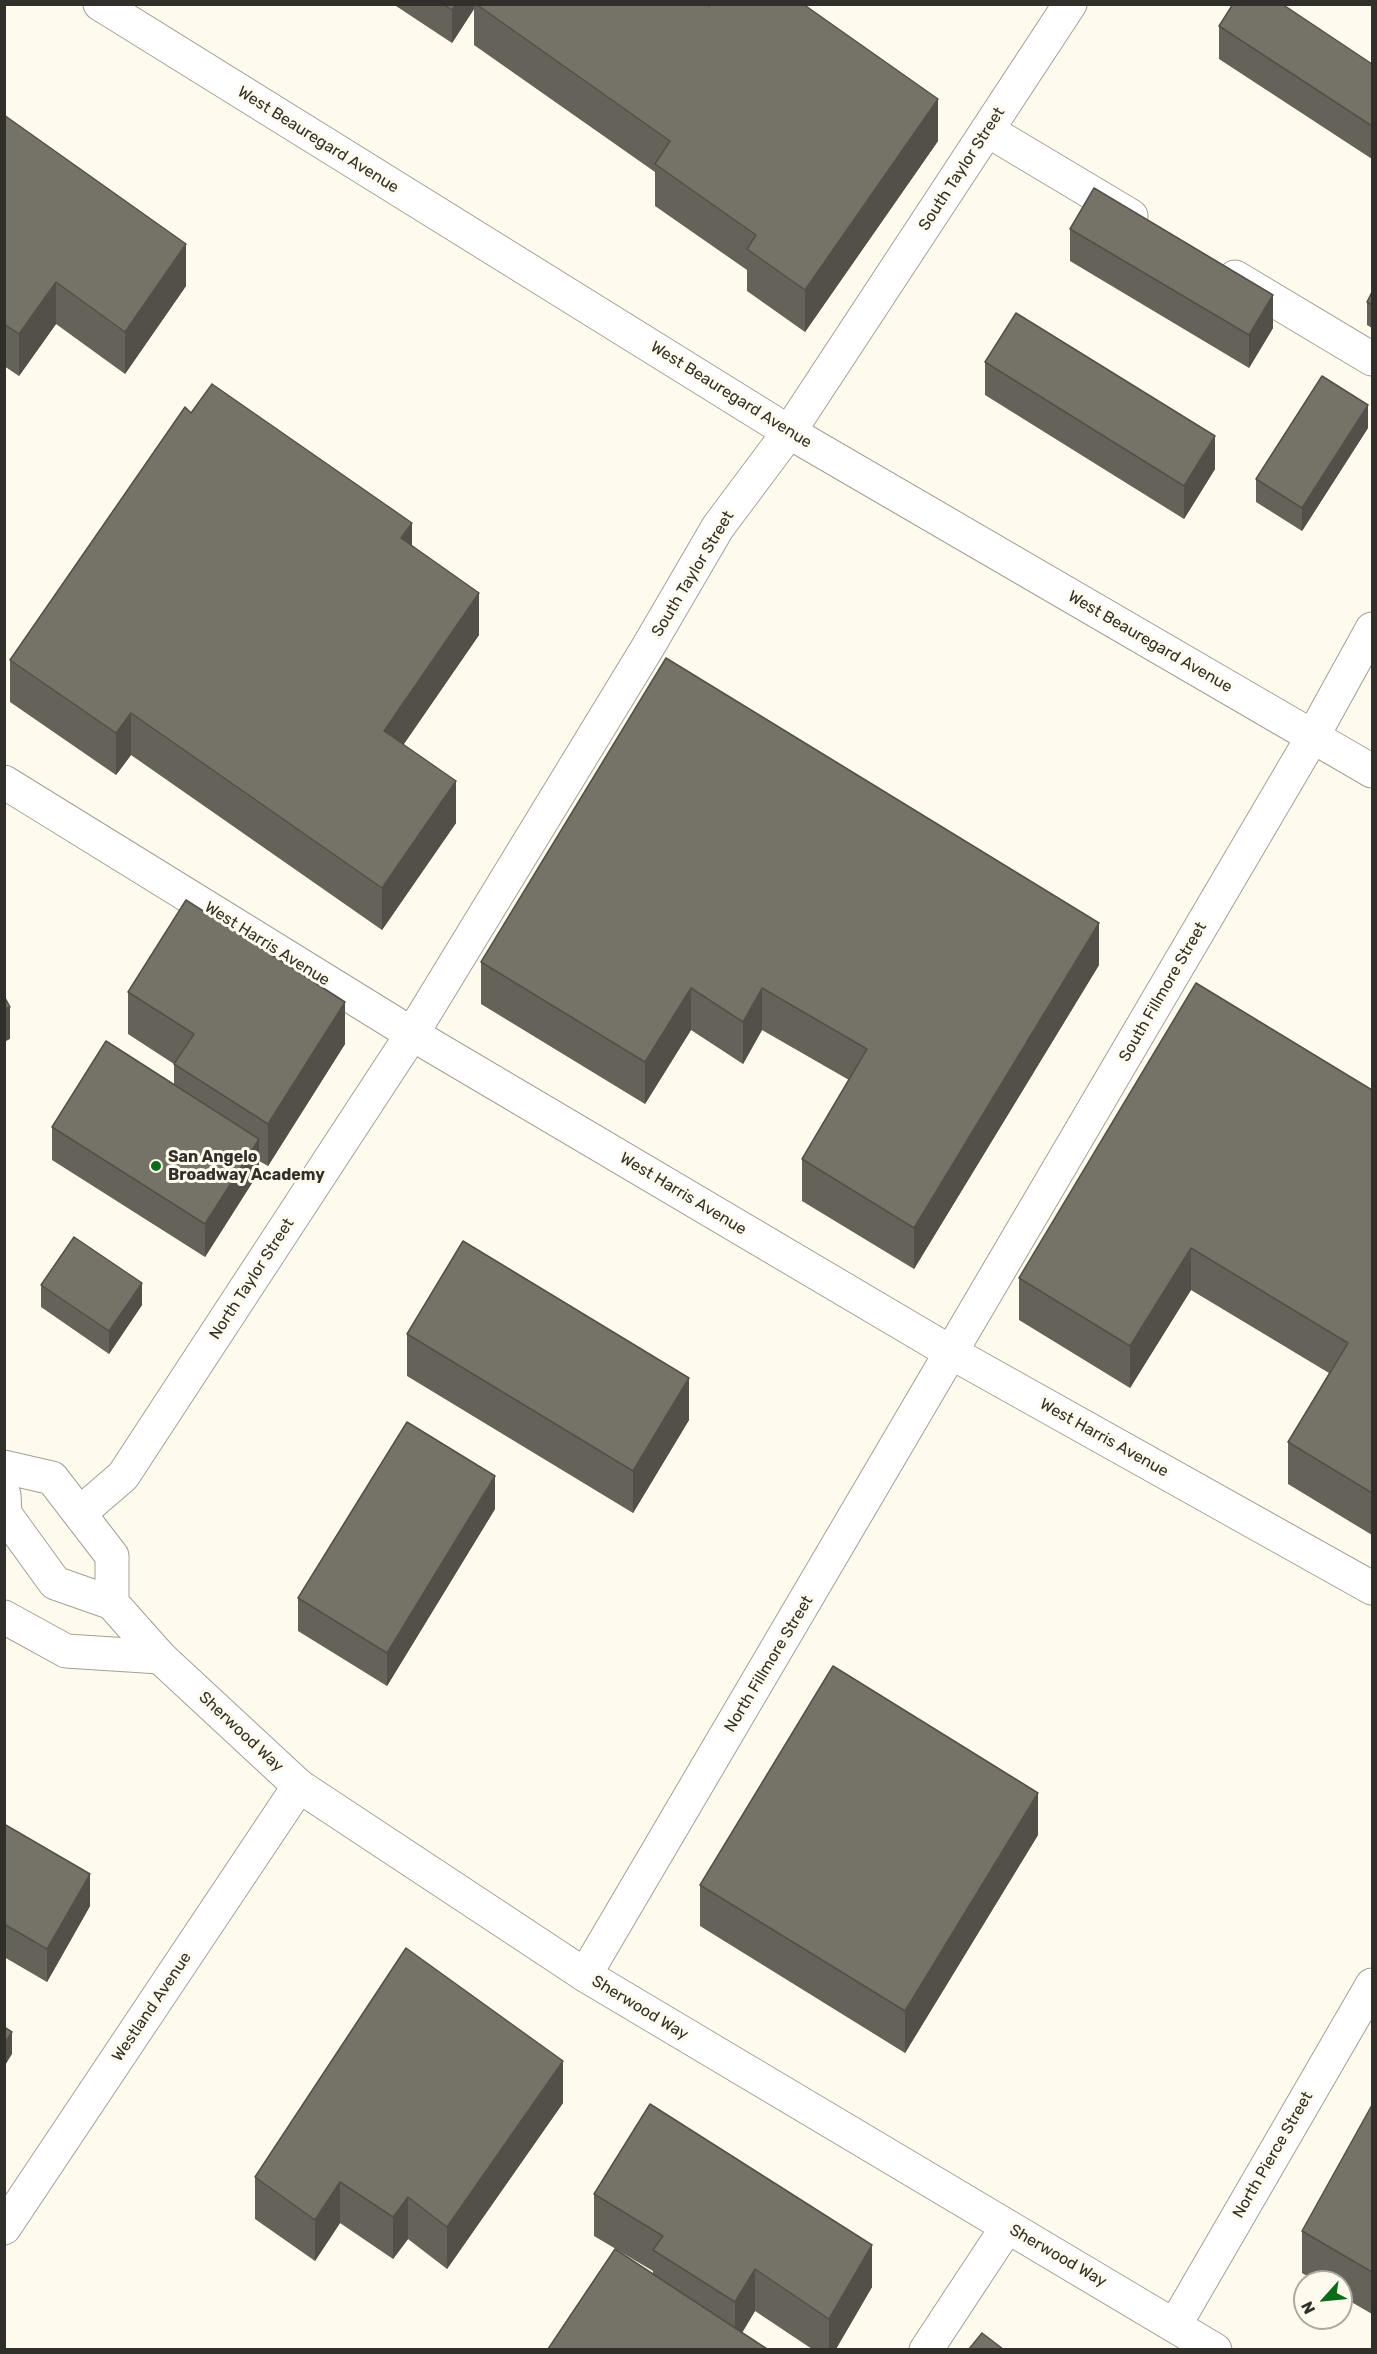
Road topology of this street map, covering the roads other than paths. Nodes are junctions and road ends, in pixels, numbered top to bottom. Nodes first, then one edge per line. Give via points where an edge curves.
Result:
1 (100, 4) edge
2 (1070, 4) edge
3 (987, 130) junction
4 (1159, 232) edge
5 (1210, 263) edge
6 (1372, 359) edge
7 (789, 432) junction
8 (1372, 629) edge
9 (1313, 736) junction
10 (1372, 771) edge
11 (4, 782) edge
12 (412, 1034) junction
13 (952, 1353) junction
14 (4, 1467) edge
15 (4, 1495) edge
16 (80, 1514) junction
17 (1372, 1588) edge
18 (112, 1603) junction
19 (4, 1617) edge
20 (160, 1657) junction
21 (299, 1786) junction
22 (585, 1975) junction
23 (1372, 1985) edge
24 (1007, 2227) junction
25 (4, 2228) edge
26 (1175, 2325) junction
27 (926, 2349) edge
28 (1215, 2349) edge

1 - 7 street, West Beauregard Avenue
2 - 3 street, South Taylor Street
3 - 4 street
3 - 7 street, South Taylor Street
5 - 6 street
7 - 9 street, West Beauregard Avenue
7 - 12 street, South Taylor Street via 718,527
8 - 9 street, South Fillmore Street
9 - 10 street, West Beauregard Avenue
9 - 13 street, South Fillmore Street
11 - 12 street, West Harris Avenue
12 - 13 street, West Harris Avenue
12 - 16 street, North Taylor Street via 123,1476
13 - 17 street, West Harris Avenue
13 - 22 street, North Fillmore Street
14 - 16 street via 52,1478
15 - 18 street, Sherwood Way via 5,1514 55,1583
16 - 18 street via 112,1556
18 - 20 street, Sherwood Way
19 - 20 street via 66,1651
20 - 21 street, Sherwood Way
21 - 22 street, Sherwood Way
21 - 25 street, Westland Avenue
22 - 24 street, Sherwood Way
23 - 26 street, North Pierce Street
24 - 26 street, Sherwood Way
24 - 27 street
26 - 28 street, Sherwood Way

